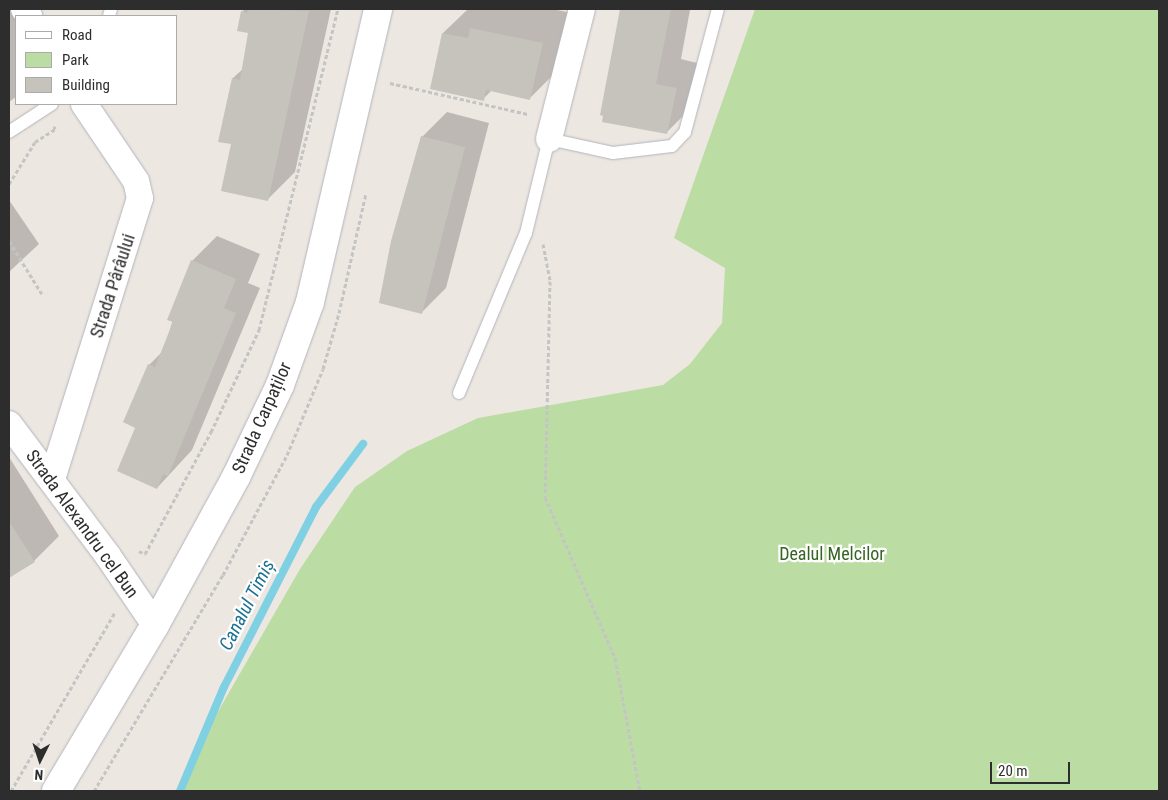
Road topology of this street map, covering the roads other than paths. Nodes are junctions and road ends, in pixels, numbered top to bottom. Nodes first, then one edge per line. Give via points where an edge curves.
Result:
1 (378, 9) edge
2 (582, 9) edge
3 (718, 9) edge
4 (50, 105) edge
5 (85, 105) edge
6 (9, 132) edge
7 (549, 139) junction
8 (459, 393) dead end
9 (9, 424) edge
10 (52, 479) junction
11 (155, 625) junction
12 (56, 791) edge

1 - 11 main road, Strada Carpaților via 310,302 280,385 236,477
2 - 7 street
3 - 7 lane via 685,132 672,146 613,153
4 - 6 lane
5 - 10 street, Strada Pârâului via 136,181 140,198
7 - 8 lane via 526,233
9 - 10 street, Strada Alexandru cel Bun
10 - 11 street, Strada Alexandru cel Bun
11 - 12 main road, Strada Carpaților

